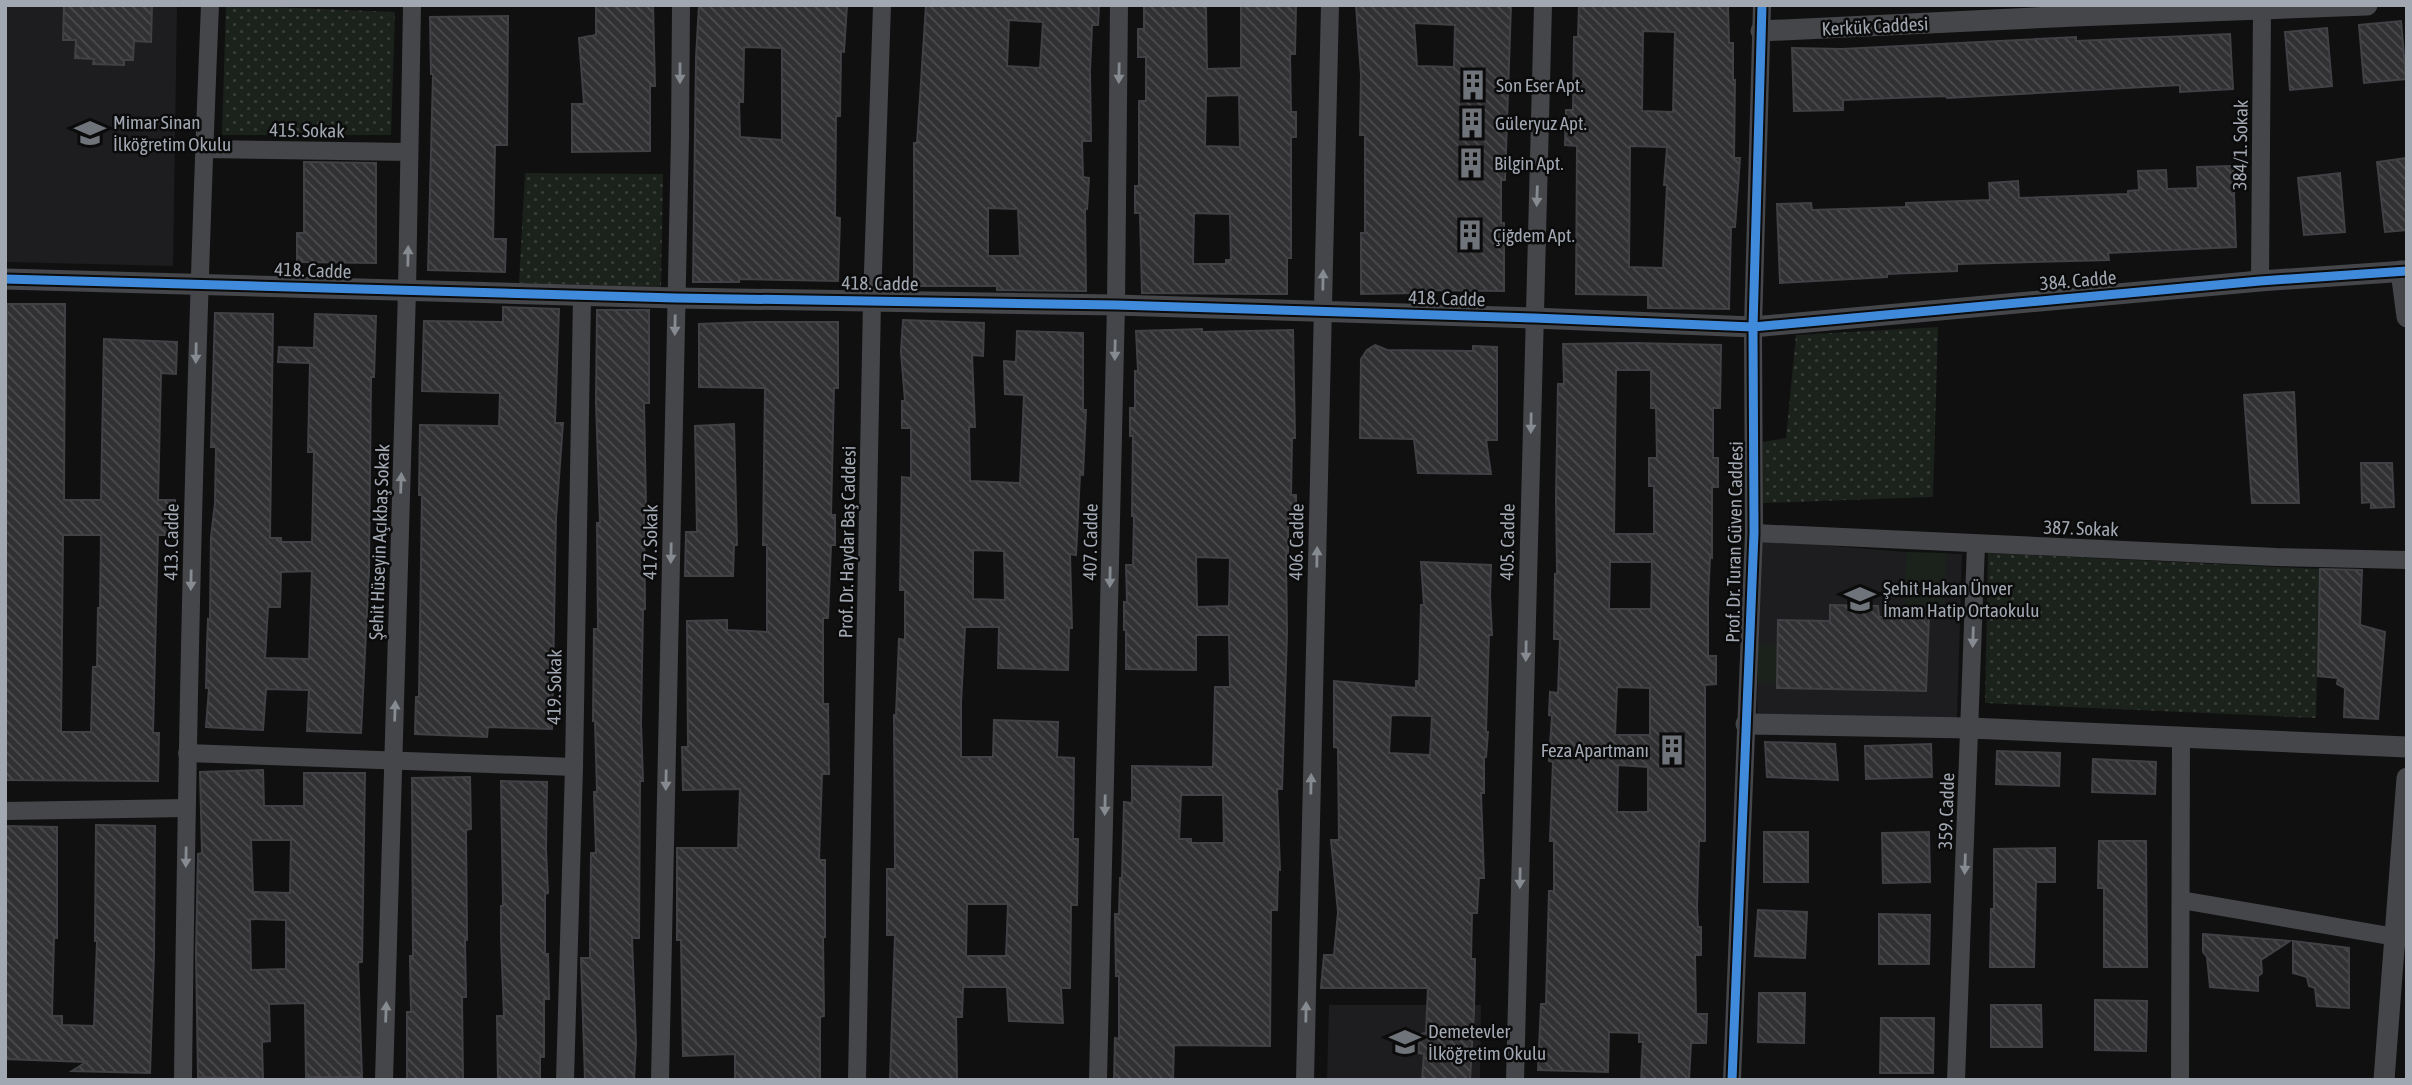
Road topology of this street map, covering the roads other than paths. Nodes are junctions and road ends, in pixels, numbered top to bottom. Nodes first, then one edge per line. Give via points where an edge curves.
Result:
1 (210, 5) edge
2 (412, 5) edge
3 (681, 5) edge
4 (882, 5) edge
5 (1119, 5) edge
6 (1330, 5) edge
7 (1543, 5) edge
8 (1762, 5) edge
9 (2367, 5) edge
10 (2262, 9) junction
11 (1761, 31) junction
12 (204, 149) junction
13 (410, 152) junction
14 (2404, 271) edge
15 (5, 279) edge
16 (2260, 281) junction
17 (198, 285) junction
18 (407, 290) junction
19 (582, 296) junction
20 (676, 298) junction
21 (872, 300) junction
22 (1116, 305) junction
23 (1322, 311) junction
24 (2407, 317) edge
25 (1534, 318) junction
26 (1754, 327) junction
27 (1754, 533) junction
28 (1976, 544) junction
29 (2407, 560) edge
30 (1746, 724) junction
31 (1970, 728) junction
32 (2181, 737) junction
33 (2407, 747) edge
34 (187, 753) junction
35 (393, 759) junction
36 (574, 767) junction
37 (2407, 778) edge
38 (186, 808) junction
39 (5, 811) edge
40 (2181, 900) junction
41 (2401, 938) edge
42 (183, 1080) edge
43 (384, 1080) edge
44 (565, 1080) edge
45 (660, 1080) edge
46 (857, 1080) edge
47 (1098, 1080) edge
48 (1305, 1080) edge
49 (1515, 1080) edge
50 (1732, 1080) edge
51 (1956, 1080) edge
52 (2180, 1080) edge
53 (2384, 1080) edge

1 - 12 street, 413. Cadde
2 - 13 street, Şehit Hüseyin Açıkbaş Sokak
3 -> 20 street, 417. Sokak
4 - 21 street, Prof. Dr. Haydar Baş Caddesi
5 -> 22 street, 407. Cadde
23 -> 6 street, 406. Cadde
7 -> 25 street, 405. Cadde
8 - 11 street, Prof. Dr. Turan Güven Caddesi
9 - 10 street, Kerkük Caddesi
10 - 11 street, Kerkük Caddesi
10 - 16 street, 384/1. Sokak
11 - 26 street, Prof. Dr. Turan Güven Caddesi
12 - 13 street, 415. Sokak
12 - 17 street, 413. Cadde
18 -> 13 street, Şehit Hüseyin Açıkbaş Sokak
14 - 16 street, 384. Cadde
14 - 24 street
15 - 17 street, 418. Cadde
16 - 26 street, 384. Cadde
17 - 18 street, 418. Cadde
17 -> 34 street, 413. Cadde
18 - 19 street, 418. Cadde
35 -> 18 street, Şehit Hüseyin Açıkbaş Sokak
19 - 20 street, 418. Cadde
19 - 36 street, 419. Sokak
20 - 21 street, 418. Cadde
20 -> 45 street, 417. Sokak
21 - 22 street, 418. Cadde
21 - 46 street, Prof. Dr. Haydar Baş Caddesi
22 - 23 street, 418. Cadde
22 -> 47 street, 407. Cadde
23 - 25 street, 418. Cadde
48 -> 23 street, 406. Cadde
25 - 26 street, 418. Cadde
25 -> 49 street, 405. Cadde
26 - 27 street, Prof. Dr. Turan Güven Caddesi
27 - 28 street, 387. Sokak
27 - 30 street, Prof. Dr. Turan Güven Caddesi
28 - 29 street, 387. Sokak
28 -> 31 street, 359. Cadde
30 - 31 street
30 - 50 street, Prof. Dr. Turan Güven Caddesi
31 - 32 street
31 -> 51 street, 359. Cadde
32 - 33 street
32 - 40 street
34 - 35 street
34 - 38 street, 413. Cadde
35 - 36 street
43 -> 35 street, Şehit Hüseyin Açıkbaş Sokak
36 - 44 street, 419. Sokak
37 - 41 street
38 - 39 street
38 -> 42 street, 413. Cadde
40 - 41 street
40 - 52 street
41 - 53 street

